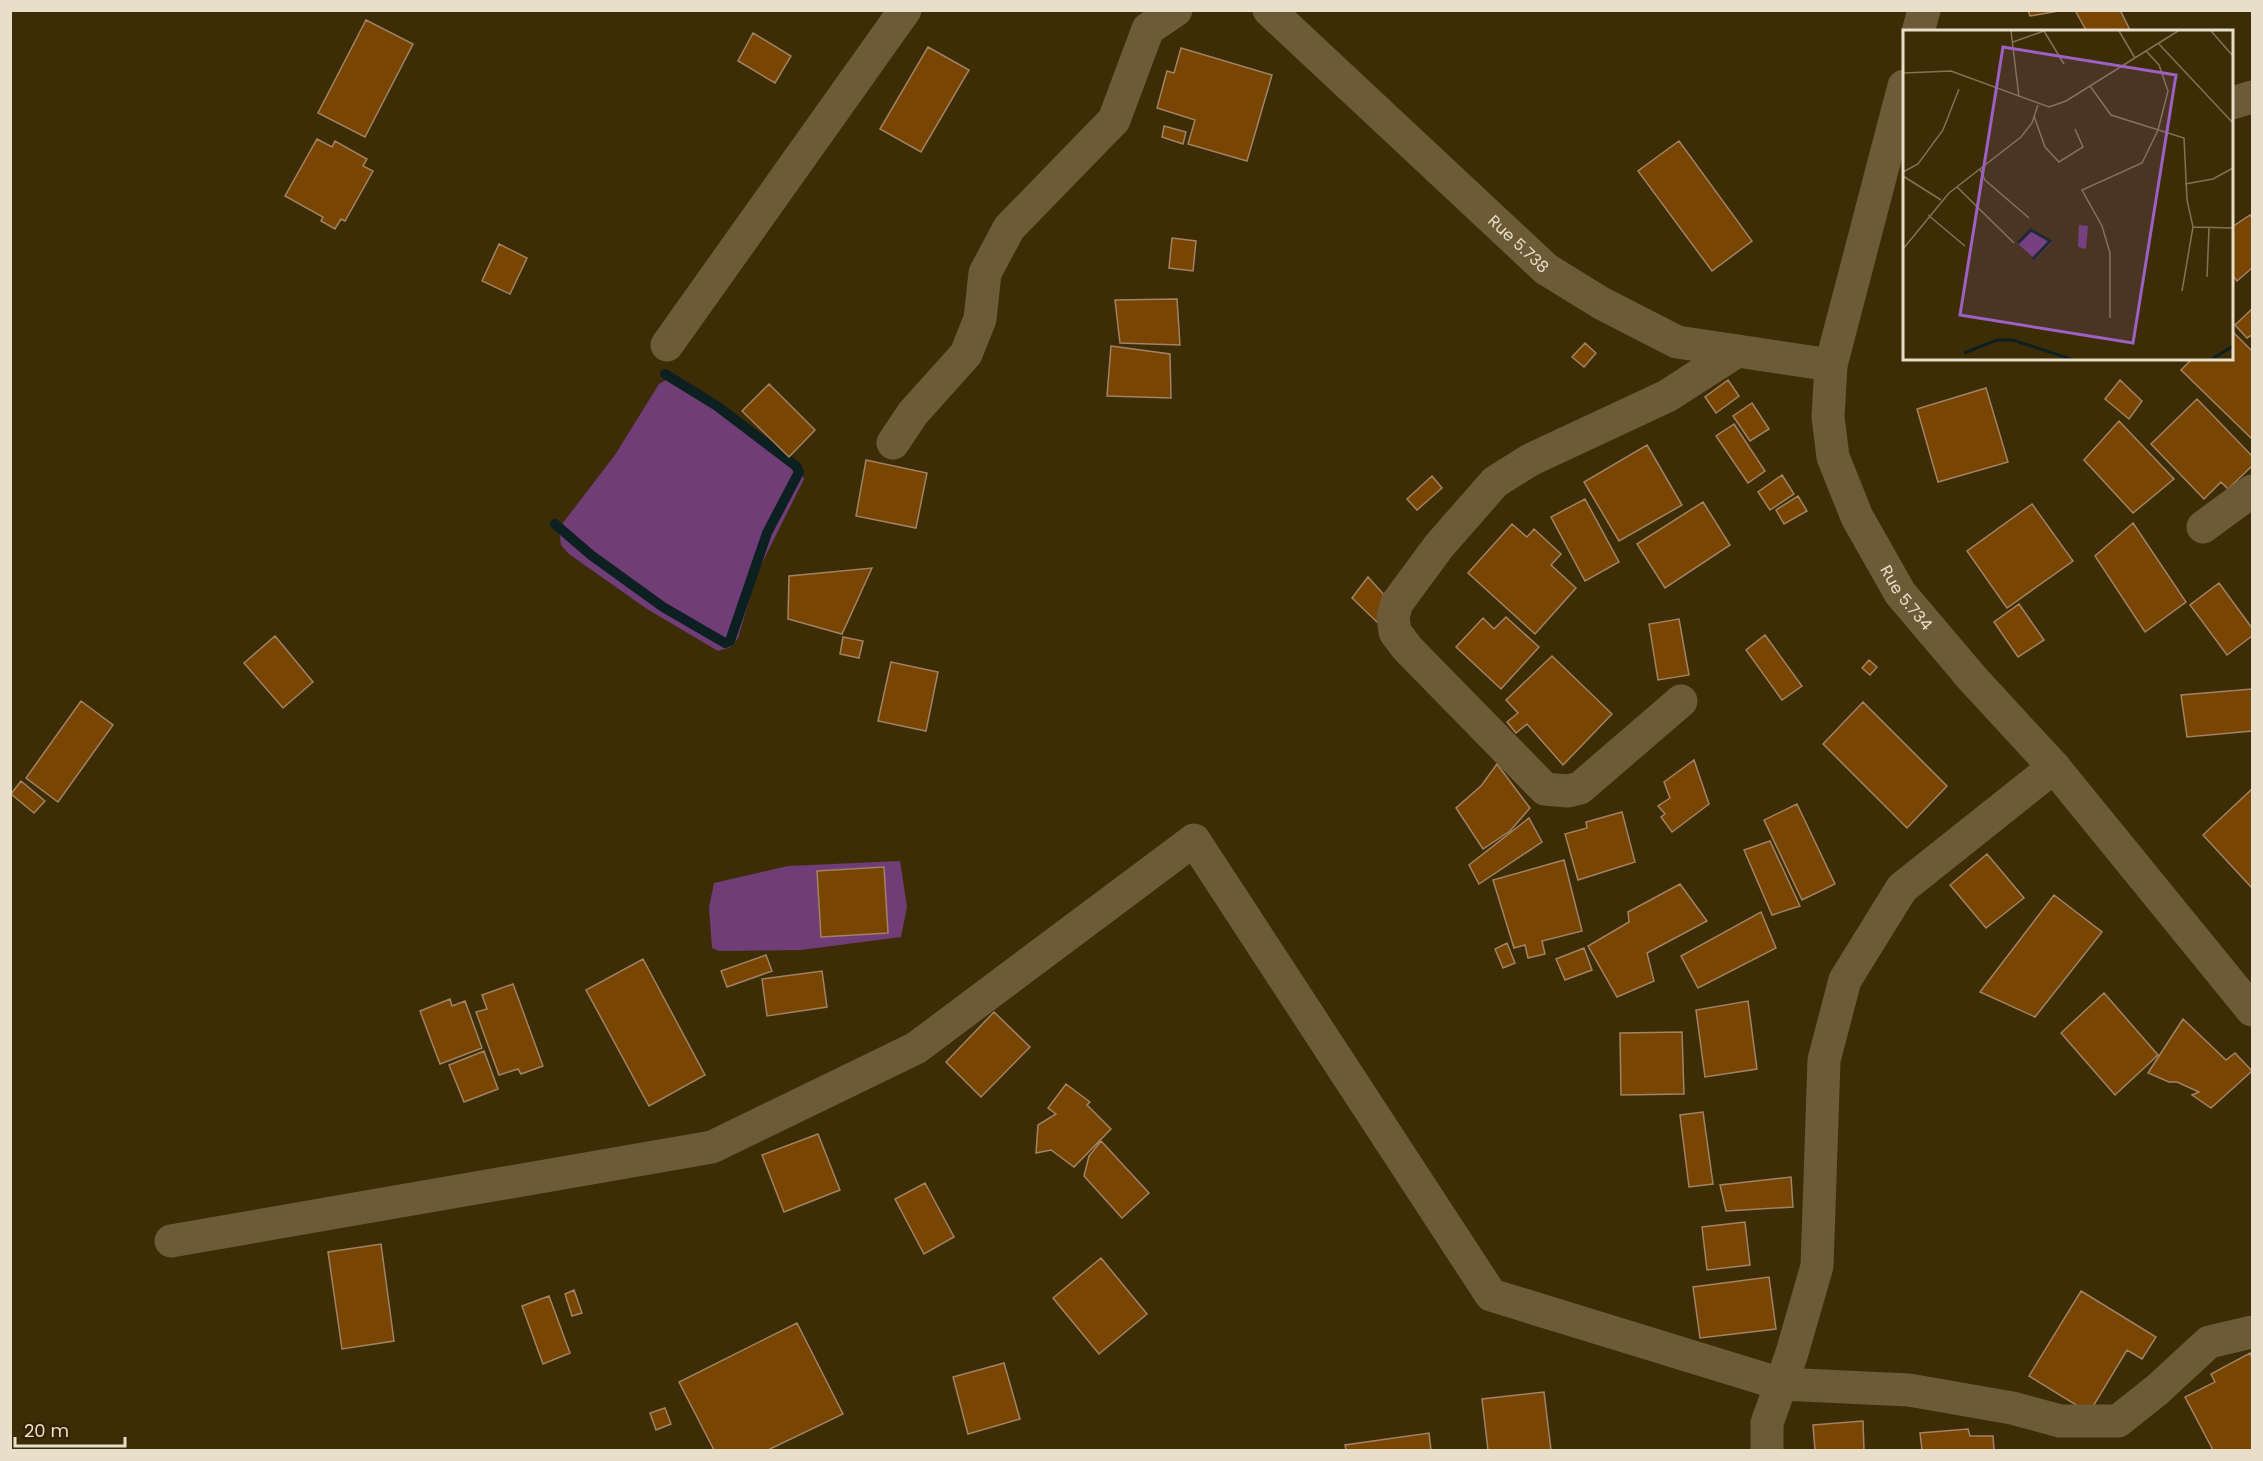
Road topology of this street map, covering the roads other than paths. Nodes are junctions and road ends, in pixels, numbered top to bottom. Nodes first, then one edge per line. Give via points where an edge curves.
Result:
1 (905, 10) edge
2 (1176, 10) edge
3 (1269, 10) edge
4 (1924, 10) edge
5 (1919, 30) edge
6 (2253, 98) edge
7 (1903, 101) edge
8 (2233, 103) edge
9 (1890, 198) edge
10 (667, 345) dead end
11 (1737, 351) junction
12 (1831, 365) junction
13 (893, 443) dead end
14 (2253, 491) edge
15 (2203, 527) dead end
16 (1681, 701) dead end
17 (2054, 767) junction
18 (2253, 1010) edge
19 (171, 1240) dead end
20 (2253, 1332) edge
21 (1781, 1384) junction
22 (1767, 1450) edge

1 - 10 street
2 - 13 street via 1148,29 1114,120 1009,228 985,273 980,319 966,354 913,413
3 - 11 street, Rue 5.738 via 1546,269 1677,342
4 - 5 street
6 - 8 street
7 - 9 street, Rue 5.734
9 - 12 street, Rue 5.734
11 - 12 street, Rue 5.738
11 - 16 street via 1668,396 1530,460 1495,482 1440,546 1397,603 1393,617 1395,632 1407,648 1545,789 1580,788
12 - 17 street, Rue 5.734 via 1828,417 1833,458 1857,517 1900,593
14 - 15 street
17 - 18 street, Rue 5.734
17 - 21 street via 1902,888 1845,980 1824,1060 1818,1266
19 - 21 street via 712,1147 916,1048 1194,840 1491,1295
20 - 21 street via 2209,1342 2118,1421 2060,1421 2012,1408 1909,1390
21 - 22 street via 1767,1423

